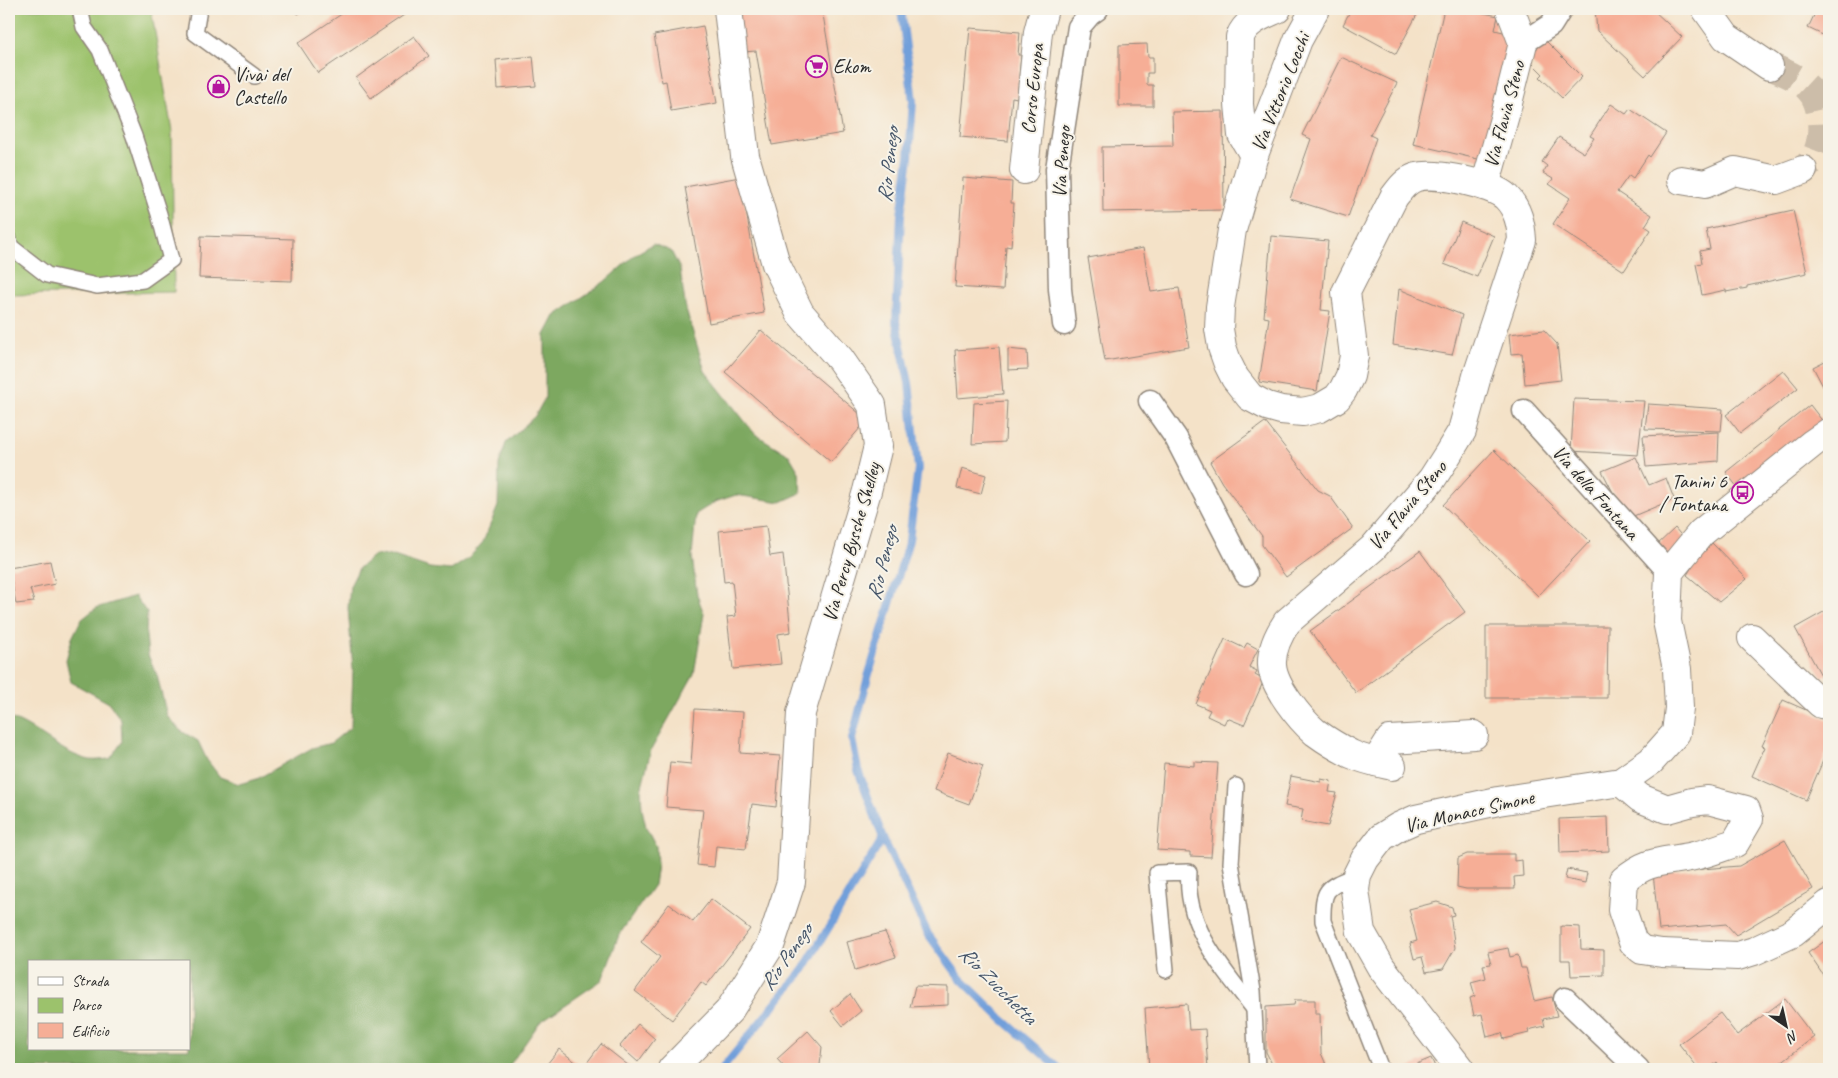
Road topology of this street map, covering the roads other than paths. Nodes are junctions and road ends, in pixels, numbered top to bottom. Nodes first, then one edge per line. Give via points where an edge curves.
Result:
1 (80, 9) edge
2 (199, 9) edge
3 (728, 9) edge
4 (1044, 9) edge
5 (1097, 9) edge
6 (1277, 9) edge
7 (1316, 9) edge
8 (1510, 9) edge
9 (1561, 9) edge
10 (1706, 9) edge
11 (1523, 43) junction
12 (1770, 66) tunnel mouth
13 (254, 76) dead end
14 (1251, 166) junction
15 (1024, 170) dead end
16 (1804, 170) tunnel mouth
17 (1681, 180) dead end
18 (1485, 186) junction
19 (9, 240) edge
20 (1064, 324) dead end
21 (1150, 400) dead end
22 (1524, 411) dead end
23 (1829, 432) edge
24 (1669, 572) junction
25 (1246, 574) dead end
26 (1752, 638) dead end
27 (1829, 705) edge
28 (1474, 735) dead end
29 (1621, 782) junction
30 (1236, 786) dead end
31 (1357, 875) junction
32 (1829, 904) edge
33 (1166, 970) dead end
34 (1565, 999) dead end
35 (1254, 1009) junction
36 (672, 1069) edge
37 (1257, 1069) edge
38 (1381, 1069) edge
39 (1460, 1069) edge
40 (1638, 1069) edge

1 - 19 lane via 84,27 100,50 134,136 171,260 143,280 97,286 47,276 11,247
2 - 13 lane via 195,33
3 - 36 street, Via Percy Bysshe Shelley via 746,156 776,264 800,313 840,359 872,405 878,446 868,491 801,713 791,882 770,946 729,1011
4 - 15 street, Corso Europa via 1038,32
5 - 20 street, Via Penego via 1079,28 1057,169
6 - 14 street via 1244,27 1240,37 1239,104 1242,135
7 - 14 street, Via Vittorio Locchi via 1298,40
8 - 11 street, Via Flavia Steno
9 - 11 street, Via Flavia Steno via 1551,25
10 - 12 street via 1726,37
11 - 18 street, Via Flavia Steno
14 - 18 street, Via Flavia Steno via 1232,230 1220,307 1222,347 1235,378 1250,397 1281,410 1303,412 1320,408 1337,398 1350,376 1354,356 1346,292 1399,190 1417,177 1448,178
16 - 17 street via 1776,180 1735,171 1704,184
18 - 28 street, Via Flavia Steno via 1497,191 1514,208 1522,240 1462,431 1432,479 1386,534 1287,622 1273,653 1272,666 1275,678 1296,712 1315,732 1352,755 1384,764 1390,740
21 - 25 street via 1176,438
22 - 24 street, Via della Fontana
23 - 24 street via 1701,534
24 - 29 street, Via Monaco Simone via 1667,621 1677,669 1679,708 1676,733 1651,760
26 - 27 street via 1821,704
29 - 31 street, Via Monaco Simone via 1498,801 1416,820 1382,837
29 - 32 street via 1640,798 1667,809 1708,800 1746,810 1749,819 1735,843 1678,860 1654,862 1624,880 1622,910 1633,942 1642,950 1738,956 1794,933
30 - 35 lane via 1231,863
31 - 38 lane via 1331,886 1325,896 1323,921
31 - 39 street, Via Monaco Simone via 1355,890 1360,932 1381,967
33 - 35 lane via 1157,873 1189,872 1190,901 1197,926 1226,973
34 - 40 street
35 - 37 lane

